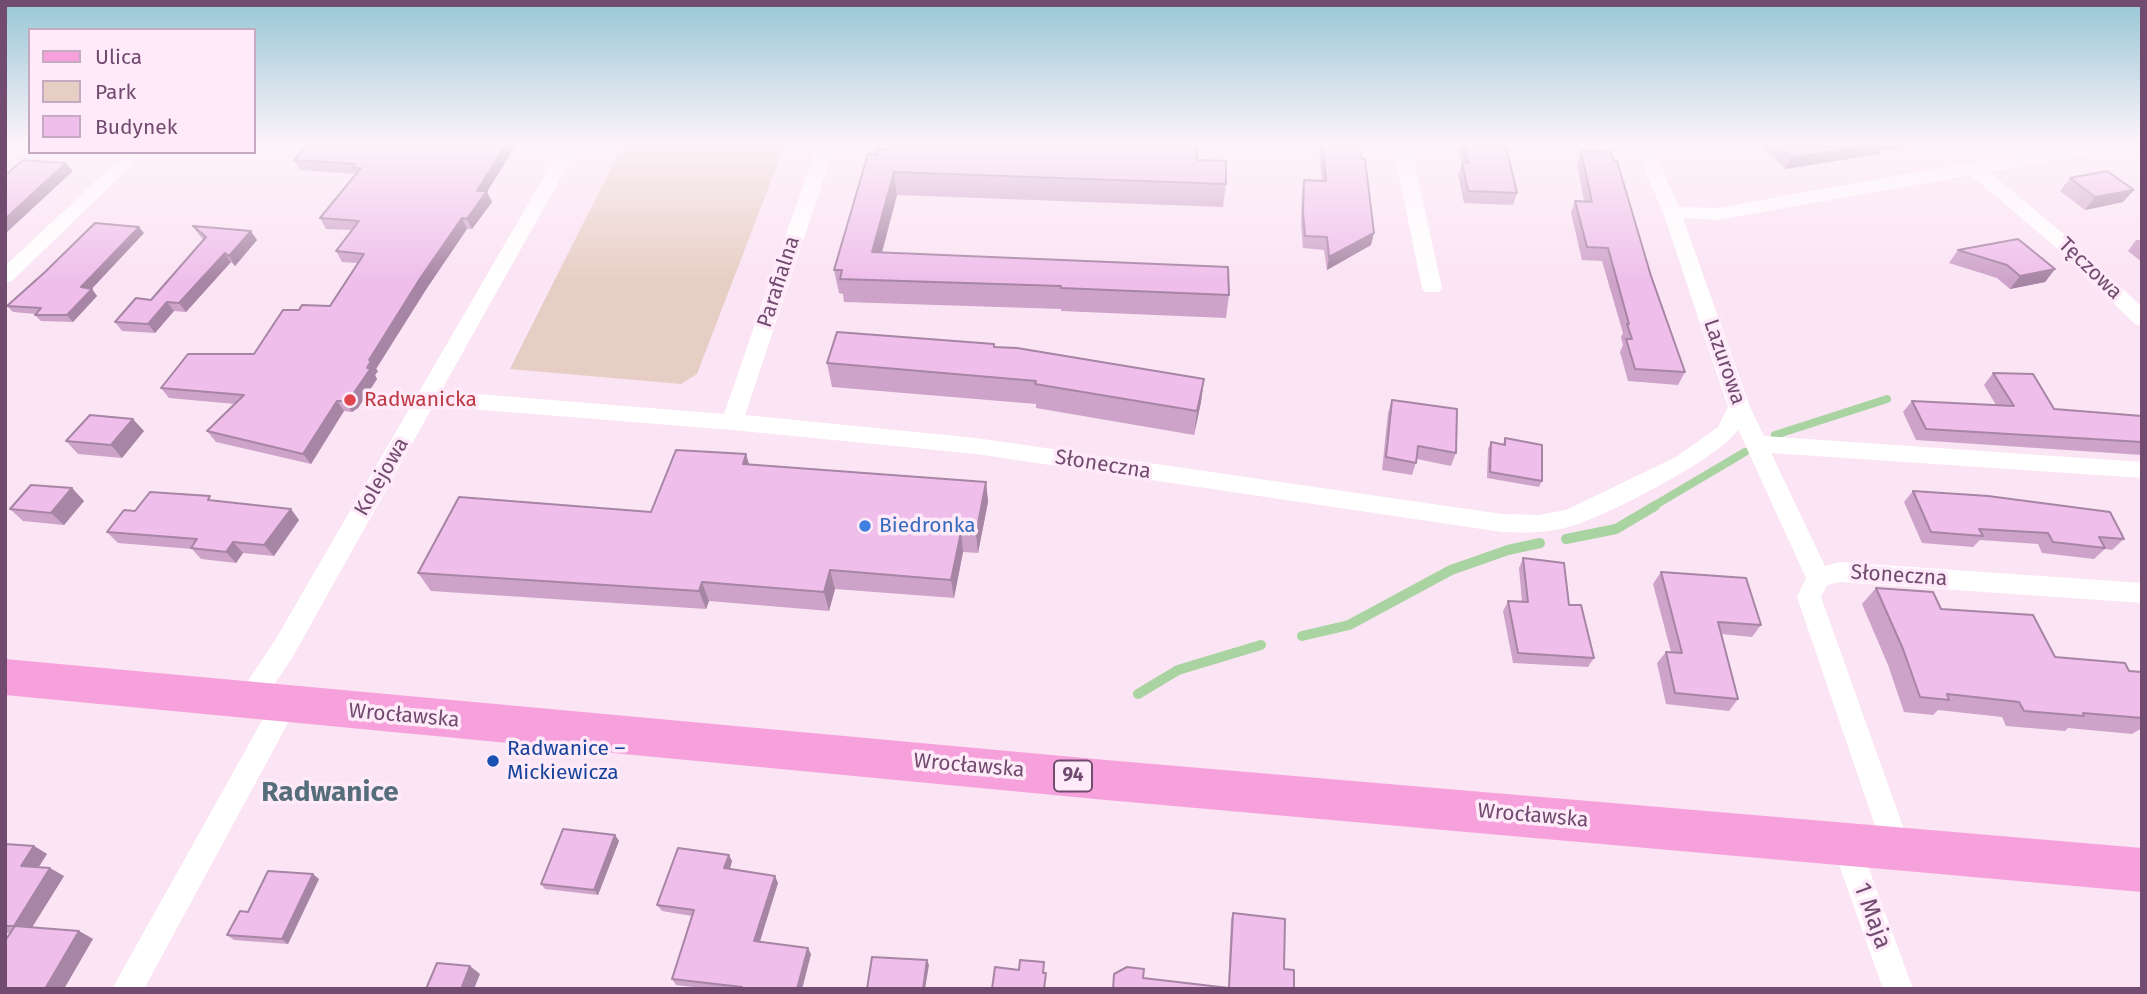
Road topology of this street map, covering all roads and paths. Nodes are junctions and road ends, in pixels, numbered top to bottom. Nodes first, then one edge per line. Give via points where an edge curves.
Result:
1 (99, 188) edge
2 (547, 188) edge
3 (811, 188) edge
4 (1411, 188) edge
5 (1661, 188) edge
6 (1856, 188) edge
7 (2000, 188) edge
8 (1672, 212) junction
9 (5, 277) edge
10 (1432, 288) dead end
11 (2142, 319) edge
12 (428, 398) junction
13 (1739, 407) junction
14 (732, 422) junction
15 (1755, 444) junction
16 (2142, 470) edge
17 (1818, 578) junction
18 (2142, 593) edge
19 (5, 677) edge
20 (268, 701) junction
21 (1845, 842) junction
22 (1897, 849) junction
23 (2142, 870) edge
24 (127, 989) edge
25 (1898, 989) edge

1 - 9 street
2 - 12 street, Kolejowa
3 - 14 street, Parafialna
4 - 10 street
5 - 8 street, Lazurowa
6 - 8 street via 1717,214
7 - 11 street, Tęczowa
8 - 13 street, Lazurowa
12 - 14 street, Słoneczna
12 - 20 street, Kolejowa via 283,650
13 - 14 street, Słoneczna via 1726,432 1684,463 1570,518 1539,524 1502,523 976,446
13 - 15 street, Lazurowa
15 - 16 street
15 - 17 street, Lazurowa
17 - 18 street, Słoneczna via 1840,572
17 - 22 street via 1809,597
19 - 20 main road, Wrocławska / 94
20 - 21 main road, Wrocławska / 94 via 1133,782
20 - 24 street, Kolejowa
21 - 22 main road, Wrocławska / 94
21 - 25 street, 1 Maja
22 - 23 main road, Wrocławska / 94

